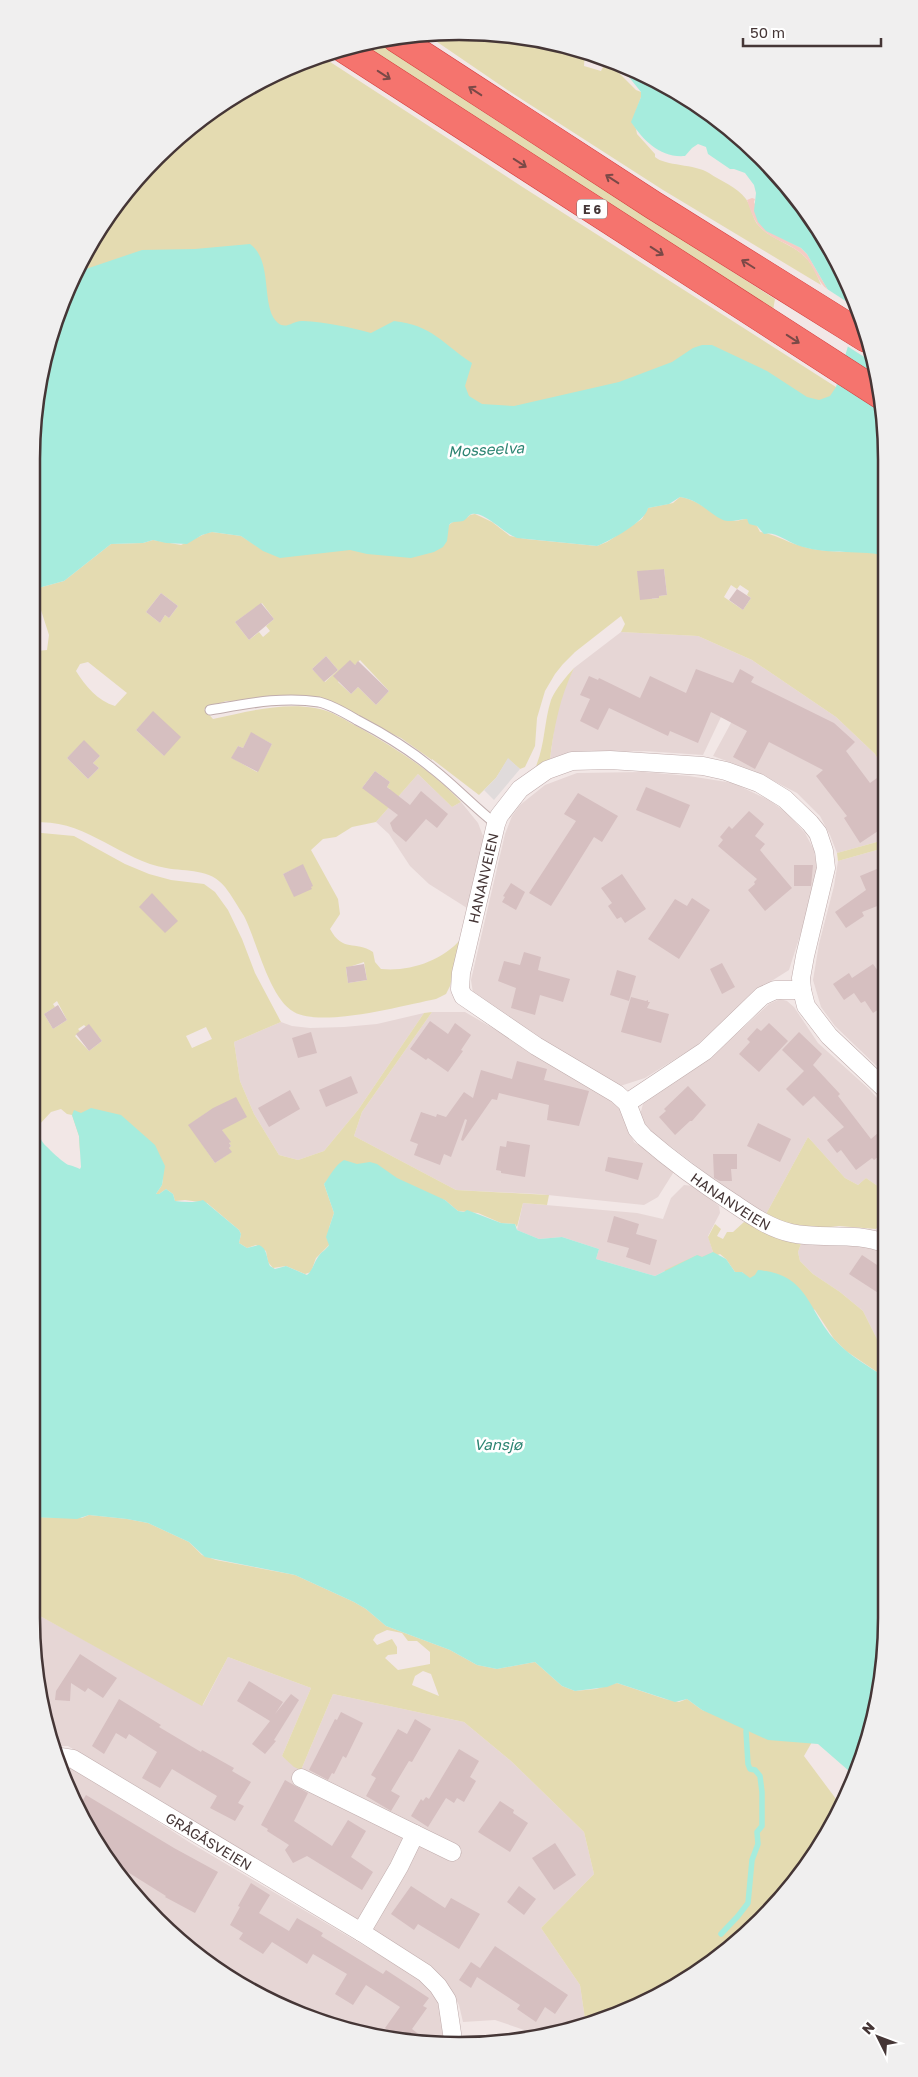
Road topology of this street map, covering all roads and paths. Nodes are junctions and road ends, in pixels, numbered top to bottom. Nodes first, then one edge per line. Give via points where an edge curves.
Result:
1 (405, 44) edge
2 (352, 54) edge
3 (859, 333) edge
4 (872, 389) edge
5 (210, 710) dead end
6 (496, 824) junction
7 (802, 990) junction
8 (878, 1082) edge
9 (627, 1103) junction
10 (878, 1242) edge
11 (64, 1758) edge
12 (301, 1778) dead end
13 (415, 1834) junction
14 (452, 1852) dead end
15 (361, 1932) junction
16 (453, 2037) edge

3 -> 1 highway, E 6
2 -> 4 highway, E 6
5 - 6 lane via 264,701 296,700 331,706 411,752
6 - 7 street, HANANVEIEN via 520,789 547,770 572,761 703,766 758,783 800,812 818,833 824,851 825,878 805,956
6 - 9 street, HANANVEIEN via 461,973 463,996 495,1020
7 - 8 street, HANANVEIEN via 806,1006 829,1036
7 - 9 street via 775,990 762,996 705,1051
9 - 10 street, HANANVEIEN via 637,1129 644,1137 705,1185 759,1220 793,1233 862,1237
11 - 15 street, GRÅGÅSVEIEN via 73,1760
12 - 13 street
13 - 14 street
13 - 15 street
15 - 16 street, GRÅGÅSVEIEN via 424,1973 438,1986 447,2000

